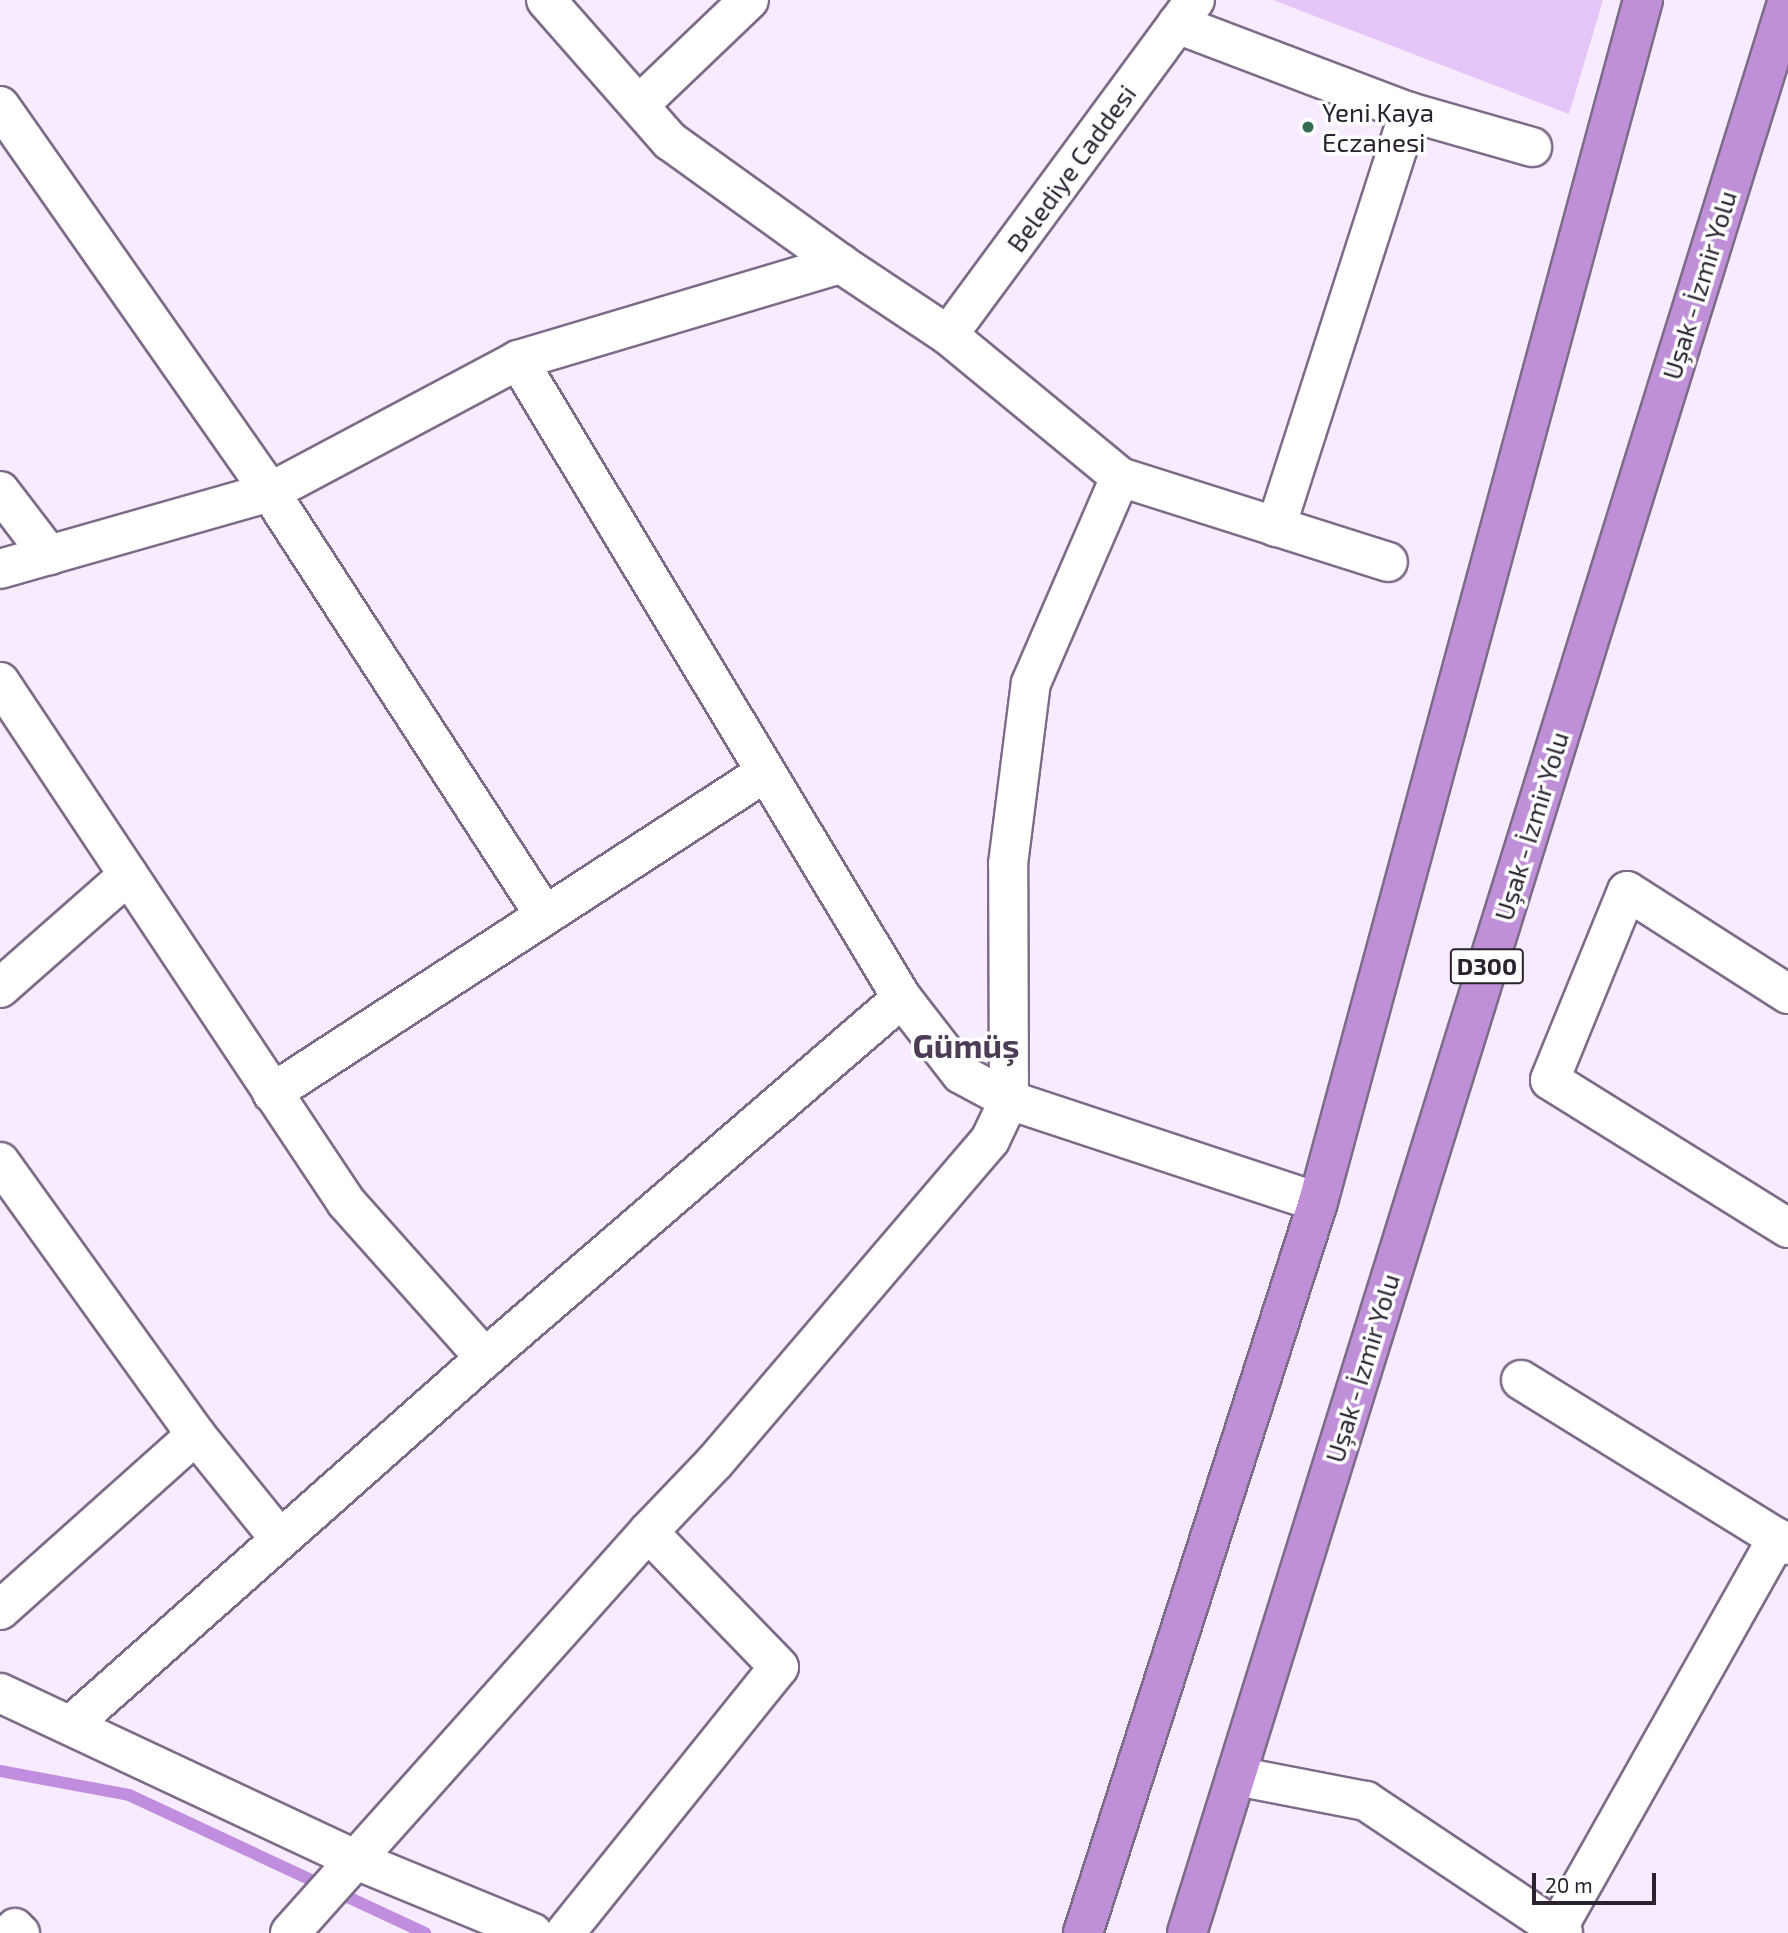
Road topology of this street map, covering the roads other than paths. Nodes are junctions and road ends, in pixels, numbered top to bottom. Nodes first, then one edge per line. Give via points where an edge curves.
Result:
1 (546, 0) edge
2 (749, 0) edge
3 (1643, 0) edge
4 (1788, 0) edge
5 (1186, 12) edge
6 (639, 105) junction
7 (0, 106) edge
8 (1409, 111) junction
9 (1532, 148) dead end
10 (841, 264) junction
11 (948, 335) junction
12 (518, 360) junction
13 (1120, 477) junction
14 (0, 491) edge
15 (270, 492) junction
16 (1276, 527) junction
17 (49, 555) junction
18 (1388, 562) dead end
19 (0, 569) edge
20 (0, 682) edge
21 (766, 772) junction
22 (128, 875) junction
23 (545, 916) junction
24 (0, 988) edge
25 (1788, 994) edge
26 (902, 998) junction
27 (272, 1093) junction
28 (1009, 1100) junction
29 (0, 1162) edge
30 (1318, 1202) junction
31 (1788, 1228) edge
32 (485, 1358) junction
33 (1521, 1380) dead end
34 (196, 1435) junction
35 (648, 1532) junction
36 (280, 1539) junction
37 (1783, 1541) edge
38 (0, 1610) edge
39 (0, 1693) edge
40 (71, 1725) junction
41 (1236, 1776) junction
42 (356, 1860) junction
43 (1560, 1931) edge
44 (297, 1932) edge
45 (533, 1933) edge
46 (565, 1933) edge
47 (1083, 1933) edge
48 (1186, 1933) edge

1 - 6 street
2 - 6 street
3 - 30 highway
4 - 41 highway, Uşak - İzmir Yolu / D300
5 - 8 street
5 - 11 street, Belediye Caddesi
6 - 10 street via 670,141
7 - 15 street
8 - 9 street
8 - 16 street
10 - 11 street
10 - 12 street
11 - 13 street
12 - 15 street
12 - 21 street
13 - 16 street
13 - 28 street via 1031,683 1008,864
14 - 17 street
15 - 17 street
15 - 23 street
16 - 18 street
17 - 19 street
20 - 22 street
21 - 23 street
21 - 26 street
22 - 24 street
22 - 27 street
23 - 27 street
25 - 31 street via 1627,891 1550,1080
26 - 28 street via 961,1074
26 - 32 street
27 - 32 street via 346,1202
28 - 30 street
28 - 35 street via 990,1139 715,1462
29 - 34 street
30 - 47 highway
32 - 36 street
33 - 37 street
34 - 36 street
34 - 38 street
35 - 42 street
35 - 46 street via 779,1667
36 - 40 street
37 - 43 street
39 - 40 street
40 - 42 street
41 - 43 street via 1366,1801
41 - 48 highway, Uşak - İzmir Yolu / D300
42 - 44 street
42 - 45 street

